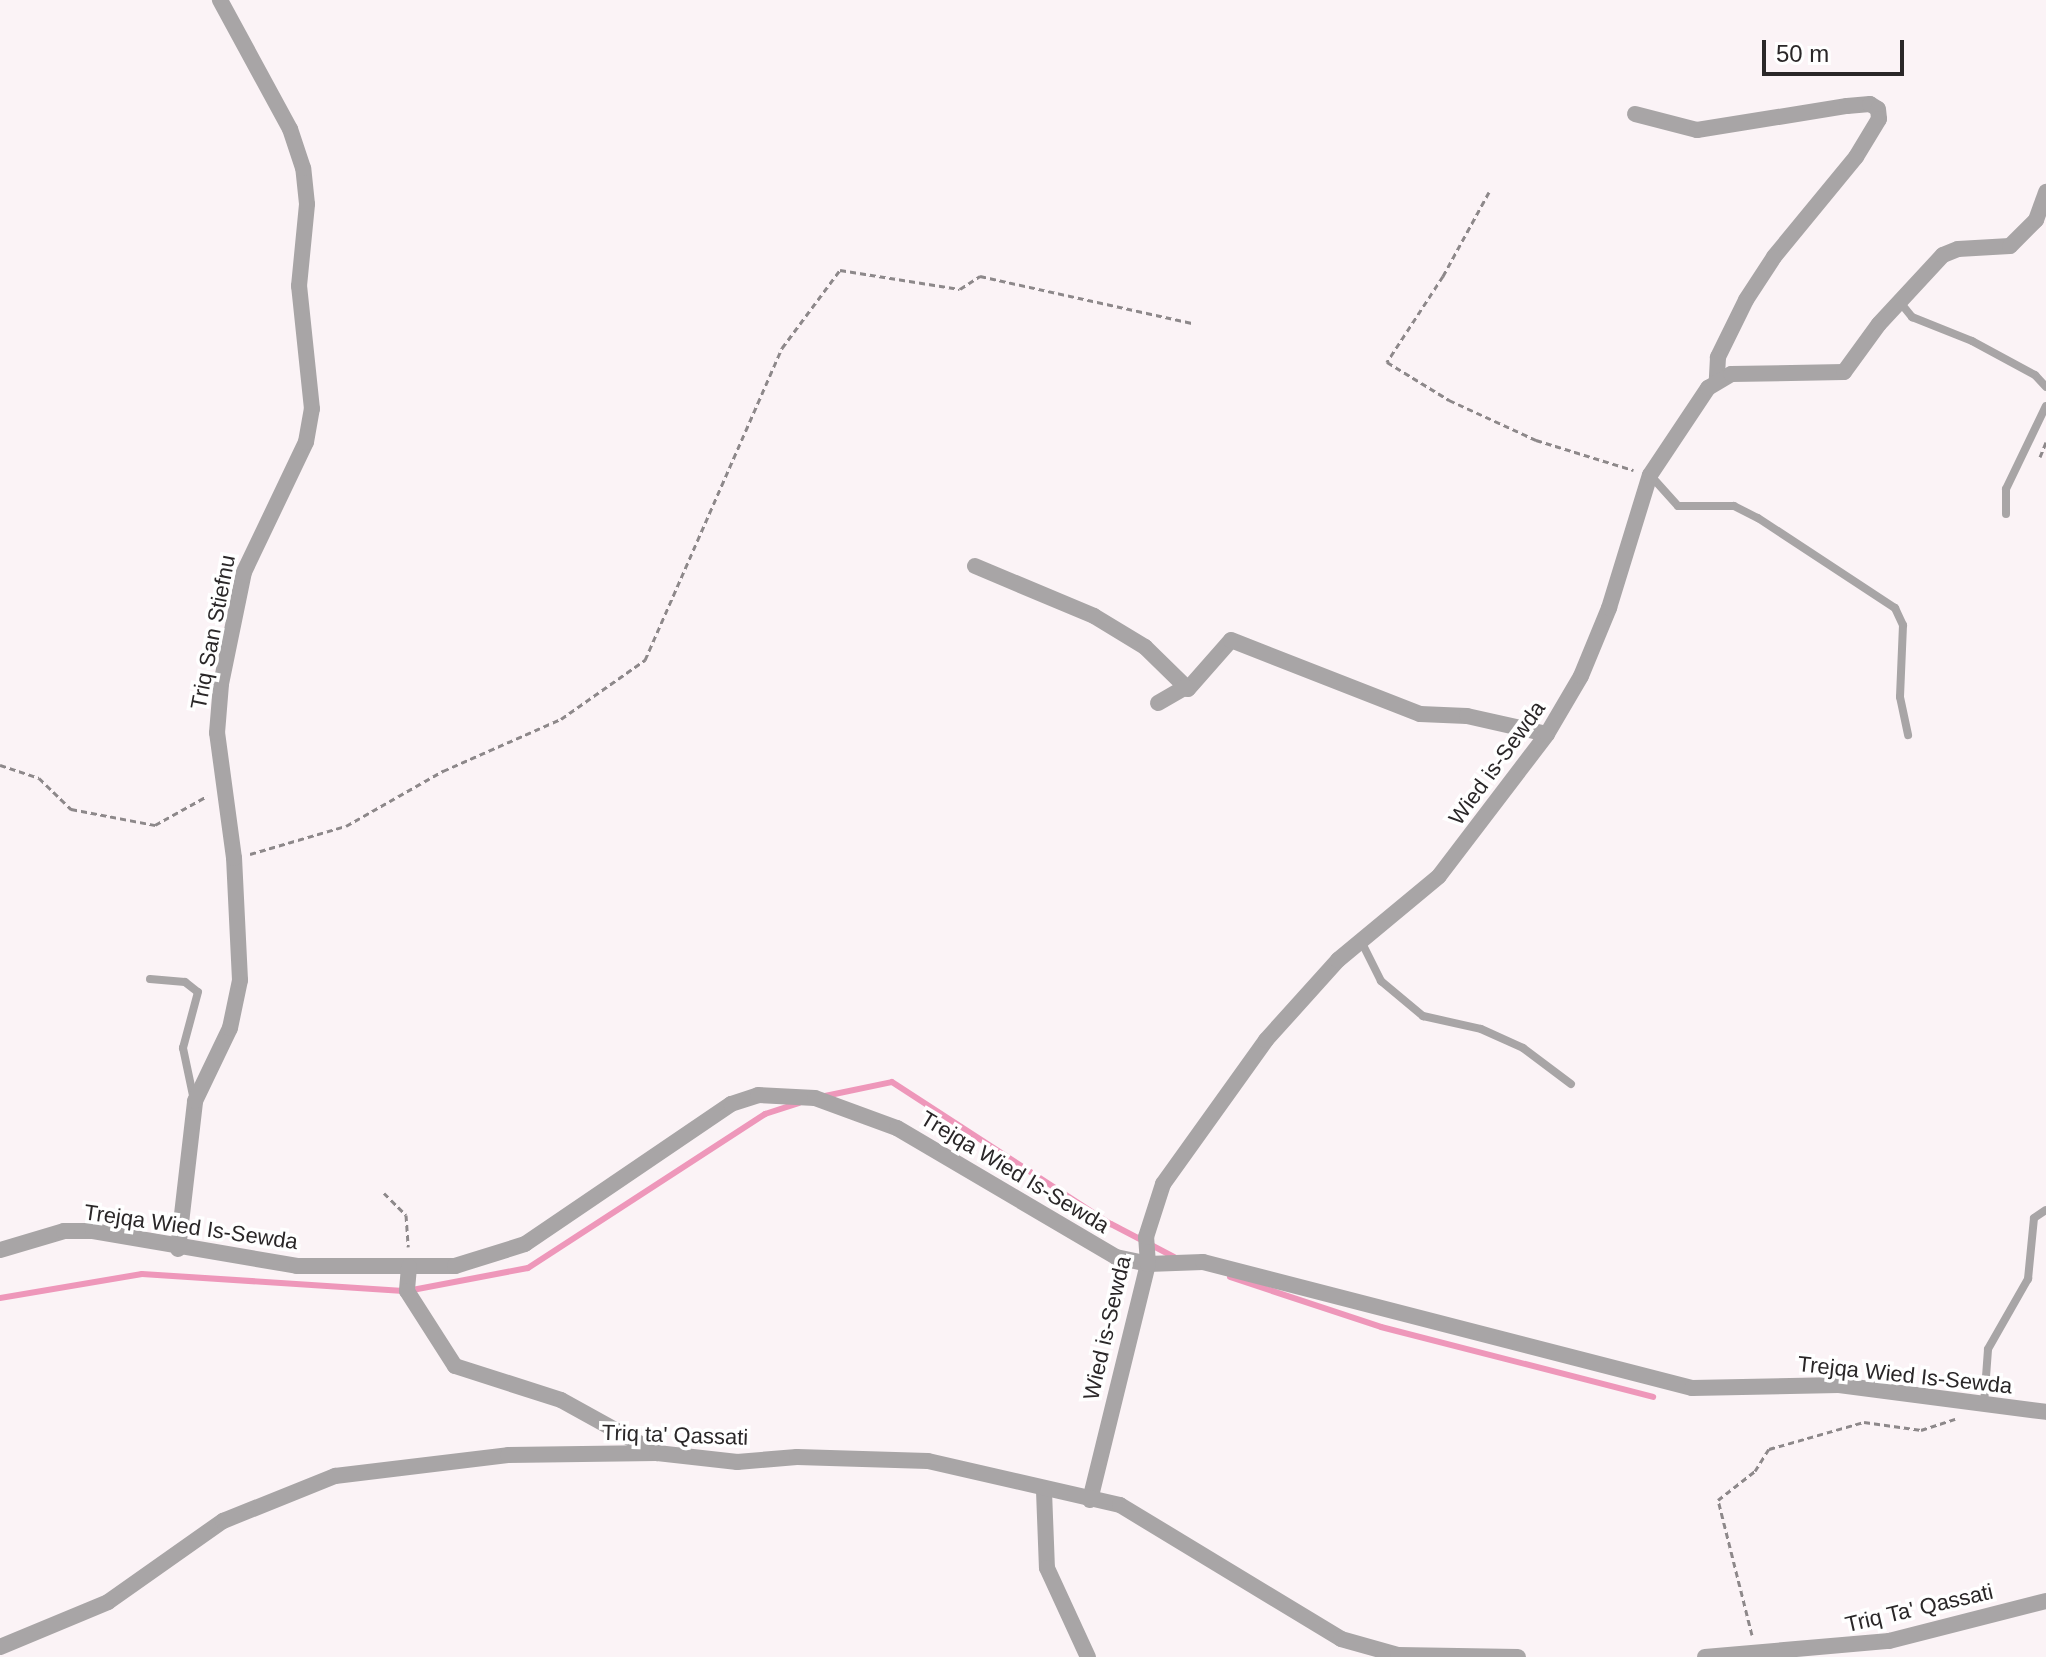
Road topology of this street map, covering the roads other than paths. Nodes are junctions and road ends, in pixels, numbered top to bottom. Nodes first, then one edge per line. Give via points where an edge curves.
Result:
1 (220, 0) edge
2 (1635, 114) dead end
3 (2046, 192) edge
4 (1899, 301) junction
5 (1717, 379) junction
6 (2046, 387) edge
7 (2046, 406) edge
8 (1650, 475) junction
9 (2006, 514) dead end
10 (975, 566) dead end
11 (1186, 687) junction
12 (1158, 703) dead end
13 (1547, 734) junction
14 (1908, 735) dead end
15 (1360, 941) junction
16 (150, 979) dead end
17 (1571, 1084) dead end
18 (195, 1101) junction
19 (2046, 1210) edge
20 (178, 1249) junction
21 (0, 1250) edge
22 (1148, 1264) junction
23 (409, 1267) junction
24 (1984, 1405) junction
25 (2046, 1412) edge
26 (657, 1453) junction
27 (1044, 1491) junction
28 (1090, 1500) junction
29 (2046, 1601) edge
30 (0, 1647) edge
31 (1398, 1656) edge
32 (1088, 1657) edge
33 (1518, 1657) edge
34 (1705, 1657) edge

1 - 18 street, Triq San Stiefnu via 290,129 303,168 307,204 299,286 312,409 306,442 244,572 217,710 234,858 237,1004
2 - 5 street via 1697,130 1847,106 1870,104 1878,109 1879,119 1856,157 1746,300 1718,357
3 - 4 street via 2024,237 2010,246 1943,255
4 - 5 street via 1844,372
4 - 6 lane via 1912,317 1972,341 2035,375
5 - 8 street, Wied is-Sewda
7 - 9 lane via 2006,489
8 - 13 street, Wied is-Sewda via 1609,608 1581,676
8 - 14 lane via 1678,506 1734,506 1758,518 1810,547 1900,612 1900,697
10 - 11 street via 1094,616 1145,647
11 - 12 street
11 - 13 street via 1231,640 1420,714 1467,716
13 - 15 street, Wied is-Sewda via 1439,876
15 - 17 lane via 1381,981 1423,1016 1481,1029 1523,1048
15 - 22 street, Wied is-Sewda via 1266,1040 1163,1184 1146,1237
16 - 18 lane via 185,982 198,992 183,1048
18 - 20 street, Triq San Stiefnu
19 - 24 lane via 2034,1218 2028,1279 1988,1349
20 - 21 street, Trejqa Wied Is-Sewda via 93,1231 64,1231
20 - 23 street, Trejqa Wied Is-Sewda via 297,1266
22 - 23 street, Trejqa Wied Is-Sewda via 1116,1257 897,1128 815,1098 758,1095 709,1117 525,1244 455,1266
22 - 24 street, Trejqa Wied Is-Sewda via 1203,1262 1692,1388 1810,1383
22 - 28 street, Wied is-Sewda
23 - 26 street via 407,1291 455,1366 561,1400
24 - 25 street, Trejqa Wied Is-Sewda
26 - 27 street, Triq ta' Qassati via 737,1462 797,1457 928,1461
26 - 30 street, Triq ta' Qassati via 508,1455 335,1476 223,1521 108,1602
27 - 28 street, Triq ta' Qassati
27 - 32 street via 1047,1568
28 - 31 street, Triq ta' Qassati via 1120,1505 1341,1639
29 - 34 street, Triq Ta' Qassati via 1889,1641
31 - 33 street

